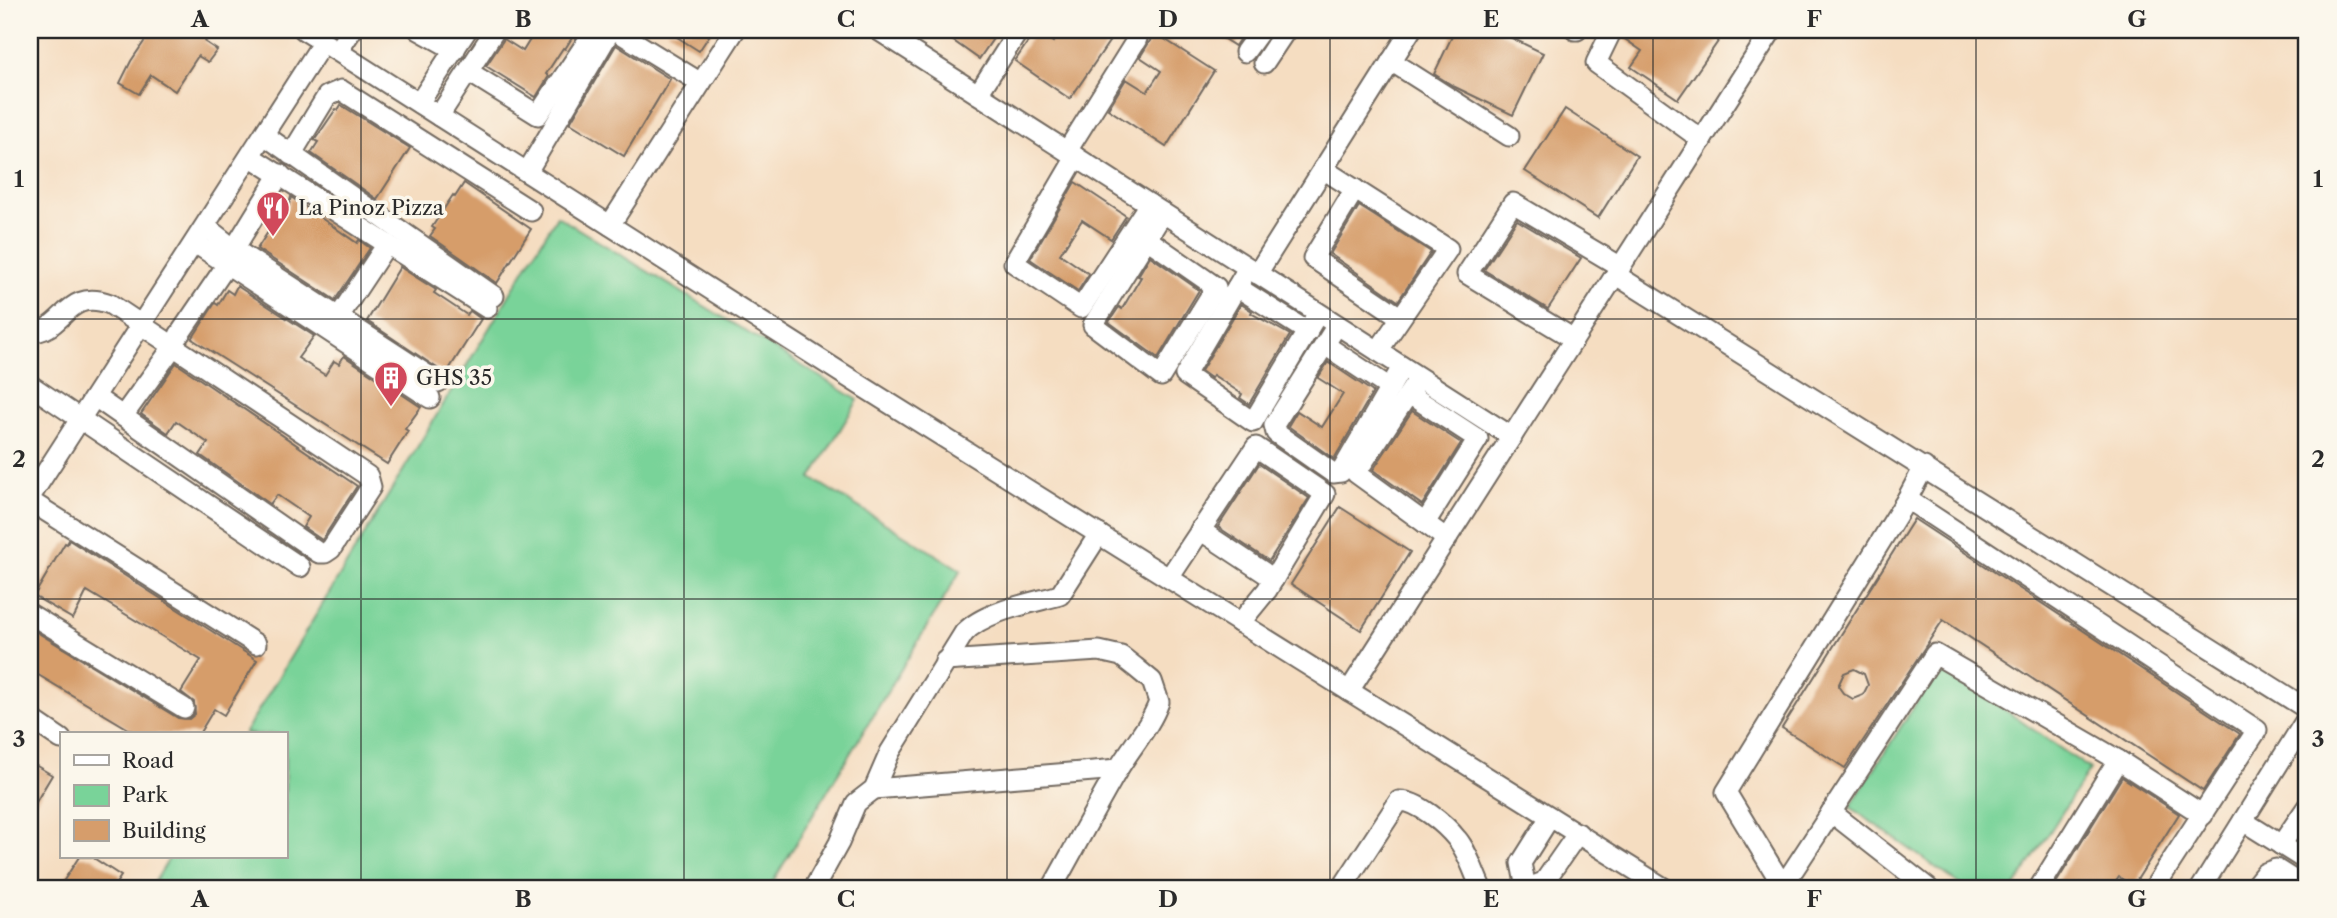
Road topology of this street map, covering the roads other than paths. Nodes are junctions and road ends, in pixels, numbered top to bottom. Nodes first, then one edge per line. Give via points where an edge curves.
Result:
1 (304, 30) edge
2 (352, 30) edge
3 (419, 30) edge
4 (467, 30) edge
5 (495, 30) edge
6 (594, 30) edge
7 (613, 30) edge
8 (735, 30) edge
9 (880, 30) edge
10 (1019, 30) edge
11 (1261, 30) edge
12 (1286, 30) edge
13 (1410, 30) edge
14 (1612, 30) edge
15 (1772, 30) edge
16 (1137, 38) dead end
17 (331, 47) junction
18 (455, 50) junction
19 (1245, 52) dead end
20 (1391, 61) junction
21 (1264, 63) dead end
22 (469, 72) junction
23 (701, 83) junction
24 (978, 94) junction
25 (419, 103) junction
26 (439, 116) junction
27 (264, 135) junction
28 (1509, 136) dead end
29 (1702, 140) junction
30 (1071, 154) junction
31 (291, 155) junction
32 (251, 157) junction
33 (1323, 169) junction
34 (527, 172) junction
35 (280, 174) junction
36 (1355, 189) junction
37 (1156, 208) junction
38 (531, 211) dead end
39 (610, 225) junction
40 (201, 235) junction
41 (1147, 239) junction
42 (387, 244) junction
43 (230, 257) junction
44 (1253, 271) junction
45 (1618, 271) junction
46 (1237, 287) junction
47 (1318, 313) junction
48 (1400, 317) junction
49 (338, 318) junction
50 (146, 320) junction
51 (1337, 325) junction
52 (30, 332) edge
53 (1308, 332) junction
54 (1574, 339) junction
55 (176, 341) junction
56 (1325, 345) junction
57 (1378, 351) junction
58 (30, 385) edge
59 (1406, 387) junction
60 (95, 397) junction
61 (122, 416) junction
62 (81, 419) junction
63 (1512, 437) junction
64 (1924, 467) junction
65 (377, 471) dead end
66 (30, 499) edge
67 (1907, 499) junction
68 (1425, 523) junction
69 (1200, 530) junction
70 (1099, 534) junction
71 (1447, 539) junction
72 (300, 567) dead end
73 (1169, 578) junction
74 (1274, 579) junction
75 (30, 600) edge
76 (30, 614) edge
77 (1241, 623) junction
78 (256, 644) dead end
79 (945, 661) junction
80 (167, 689) dead end
81 (1349, 691) junction
82 (184, 708) dead end
83 (2307, 709) edge
84 (30, 718) edge
85 (2307, 719) edge
86 (60, 738) edge
87 (2118, 760) junction
88 (1118, 769) junction
89 (874, 789) junction
90 (2307, 807) edge
91 (1831, 812) junction
92 (2203, 815) junction
93 (1550, 817) junction
94 (2243, 821) junction
95 (1578, 834) junction
96 (2281, 845) junction
97 (2307, 861) edge
98 (1784, 887) edge
99 (814, 888) edge
100 (1052, 888) edge
101 (1342, 888) edge
102 (1481, 888) edge
103 (1527, 888) edge
104 (1663, 888) edge
105 (1928, 888) edge
106 (2039, 888) edge
107 (2154, 888) edge
108 (2201, 888) edge
109 (2253, 888) edge
110 (2306, 888) edge

1 - 17 street
2 - 17 street
3 - 18 street
4 - 18 street
5 - 22 street
6 - 22 street via 538,115
7 - 23 street
7 - 34 street
8 - 23 street
9 - 24 street
10 - 24 street
11 - 19 street
12 - 21 street
13 - 20 street
14 - 29 street via 1596,63
15 - 29 street
16 - 30 street
17 - 25 street
17 - 27 street
18 - 25 street
20 - 28 street
20 - 33 street
22 - 26 street
23 - 39 street
24 - 30 street
25 - 26 street
26 - 34 street
27 - 31 street
27 - 32 street
29 - 45 street
30 - 37 street
30 - 37 street via 1014,263 1081,308
31 - 38 street via 327,96 341,90
31 - 42 street via 490,302
32 - 35 street
32 - 40 street
33 - 36 street
33 - 44 street
34 - 39 street
35 - 42 street
35 - 43 street
36 - 48 street via 1313,258
36 - 48 street via 1448,249
37 - 41 street
37 - 44 street
39 - 70 street
40 - 43 street
40 - 50 street
41 - 41 street via 1093,325 1161,376 1216,287
42 - 49 street
43 - 49 street
43 - 49 street via 434,390
43 - 55 street
44 - 46 street
44 - 47 street
45 - 54 street
45 - 54 street via 1513,203 1467,274
45 - 64 street
46 - 53 street
46 - 53 street via 1185,375 1253,422
47 - 51 street
47 - 53 street
48 - 57 street
50 - 52 street via 97,299 79,301 45,329
50 - 55 street
50 - 60 street
51 - 56 street
51 - 57 street
54 - 63 street
55 - 61 street
55 - 61 street via 368,476 371,487 331,549 319,553
55 - 65 street
56 - 59 street
56 - 59 street via 1274,425 1276,433 1333,473 1341,471
57 - 59 street via 1402,367
58 - 62 street
59 - 63 street
59 - 68 street via 1356,472
59 - 68 street via 1478,439
60 - 61 street
60 - 62 street
62 - 66 street
62 - 72 street
63 - 71 street
64 - 67 street
64 - 83 street
66 - 78 street
67 - 92 street via 2257,730
67 - 98 street via 1726,792
68 - 71 street
69 - 73 street
69 - 74 street
69 - 74 street via 1256,447 1325,494
70 - 73 street
70 - 79 street via 1060,595 971,624
71 - 81 street
73 - 77 street
74 - 77 street
75 - 80 street
76 - 82 street
77 - 81 street
79 - 88 street via 1099,651 1121,656 1152,681 1159,702 1153,720
79 - 89 street via 890,752
81 - 93 street
84 - 86 street
85 - 94 street
87 - 91 street via 1935,654
87 - 92 street
87 - 106 street
88 - 89 street
88 - 100 street
89 - 99 street via 856,803
90 - 96 street
91 - 98 street
91 - 105 street
92 - 107 street
93 - 95 street
93 - 103 street via 1521,863
94 - 96 street
94 - 108 street
95 - 103 street via 1544,883
95 - 104 street
96 - 97 street
101 - 102 street via 1386,819 1399,802 1408,801 1458,840
109 - 110 street via 2265,873 2276,869

